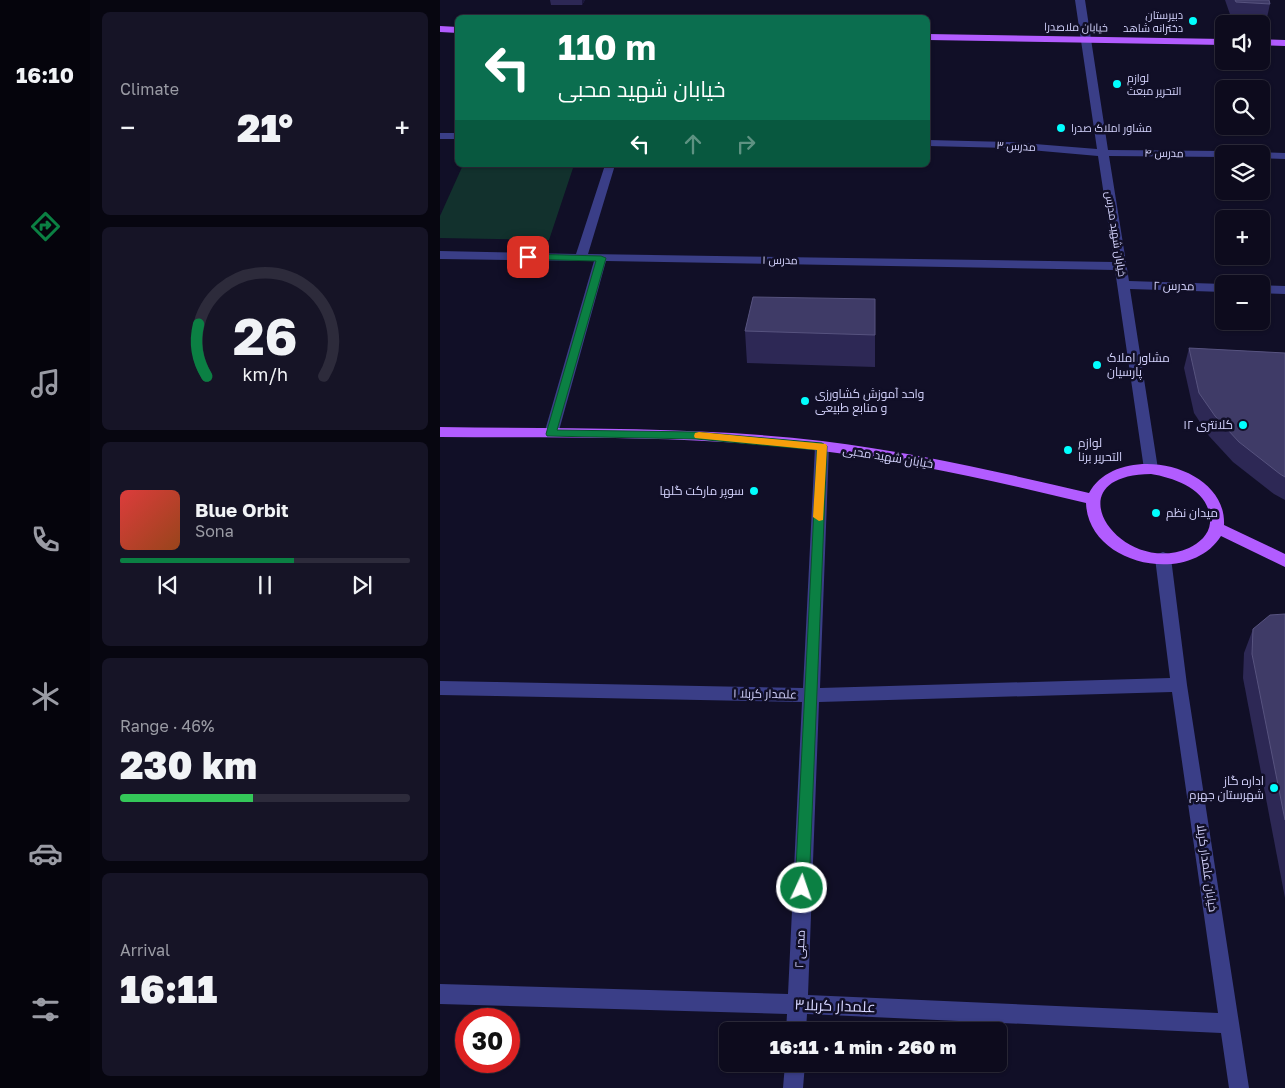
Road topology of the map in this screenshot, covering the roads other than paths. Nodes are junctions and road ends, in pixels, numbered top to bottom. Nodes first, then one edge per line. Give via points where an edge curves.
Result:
1 (1080, 0) edge
2 (440, 30) edge
3 (455, 30) edge
4 (930, 37) edge
5 (1086, 40) junction
6 (1215, 42) edge
7 (1270, 42) edge
8 (1285, 43) edge
9 (440, 136) edge
10 (455, 136) edge
11 (930, 143) edge
12 (1104, 153) junction
13 (1215, 154) edge
14 (1270, 155) edge
15 (1285, 156) edge
16 (609, 167) edge
17 (440, 255) edge
18 (581, 258) junction
19 (601, 258) junction
20 (1121, 266) junction
21 (1124, 285) junction
22 (1215, 288) edge
23 (1270, 289) edge
24 (1285, 290) edge
25 (440, 432) edge
26 (551, 434) junction
27 (822, 446) junction
28 (1151, 469) junction
29 (1093, 499) junction
30 (1217, 528) junction
31 (1163, 558) junction
32 (1285, 561) edge
33 (1180, 685) junction
34 (440, 688) edge
35 (811, 695) junction
36 (440, 994) edge
37 (797, 1004) junction
38 (796, 1022) edge
39 (1230, 1023) junction
40 (795, 1072) edge
41 (794, 1088) edge
42 (1239, 1088) edge

1 - 5 street, خیابان شهید مدرس
2 - 3 main road
4 - 5 main road, خیابان ملاصدرا
5 - 6 main road, خیابان ملاصدرا
5 - 12 street, خیابان شهید مدرس
7 - 8 main road
9 - 10 street
11 - 12 street, مدرس ۳ via 1009,145
12 - 13 street, مدرس ۴
12 - 20 street, خیابان شهید مدرس
14 - 15 street
16 - 18 street
17 - 18 street, مدرس ۱
18 - 19 street, مدرس ۱
19 - 20 street, مدرس ۱
19 - 26 street
20 - 21 street, خیابان شهید مدرس
21 - 22 street, مدرس ۲
21 - 28 street, خیابان شهید مدرس
23 - 24 street
25 - 26 main road, خیابان شهید محبی
26 - 27 main road, خیابان شهید محبی via 696,436
27 - 29 main road, خیابان شهید محبی via 965,469
27 - 35 street, محبی ۲
28 - 29 main road via 1131,470 1113,476 1100,486
28 - 30 main road via 1187,478 1202,488 1218,514
29 - 31 main road via 1092,512 1109,539 1143,556
30 - 31 main road via 1210,540 1198,550 1182,557
30 - 32 main road
31 - 33 street, خیابان علمدار کربلا
33 - 35 street, علمدار کربلا ۱
33 - 39 street, خیابان علمدار کربلا
34 - 35 street, علمدار کربلا ۱
35 - 37 street, محبی ۲
36 - 37 street, علمدار کربلا۳
37 - 38 street, محبی ۲
37 - 39 street, علمدار کربلا۳
39 - 42 street, خیابان علمدار کربلا
40 - 41 street

